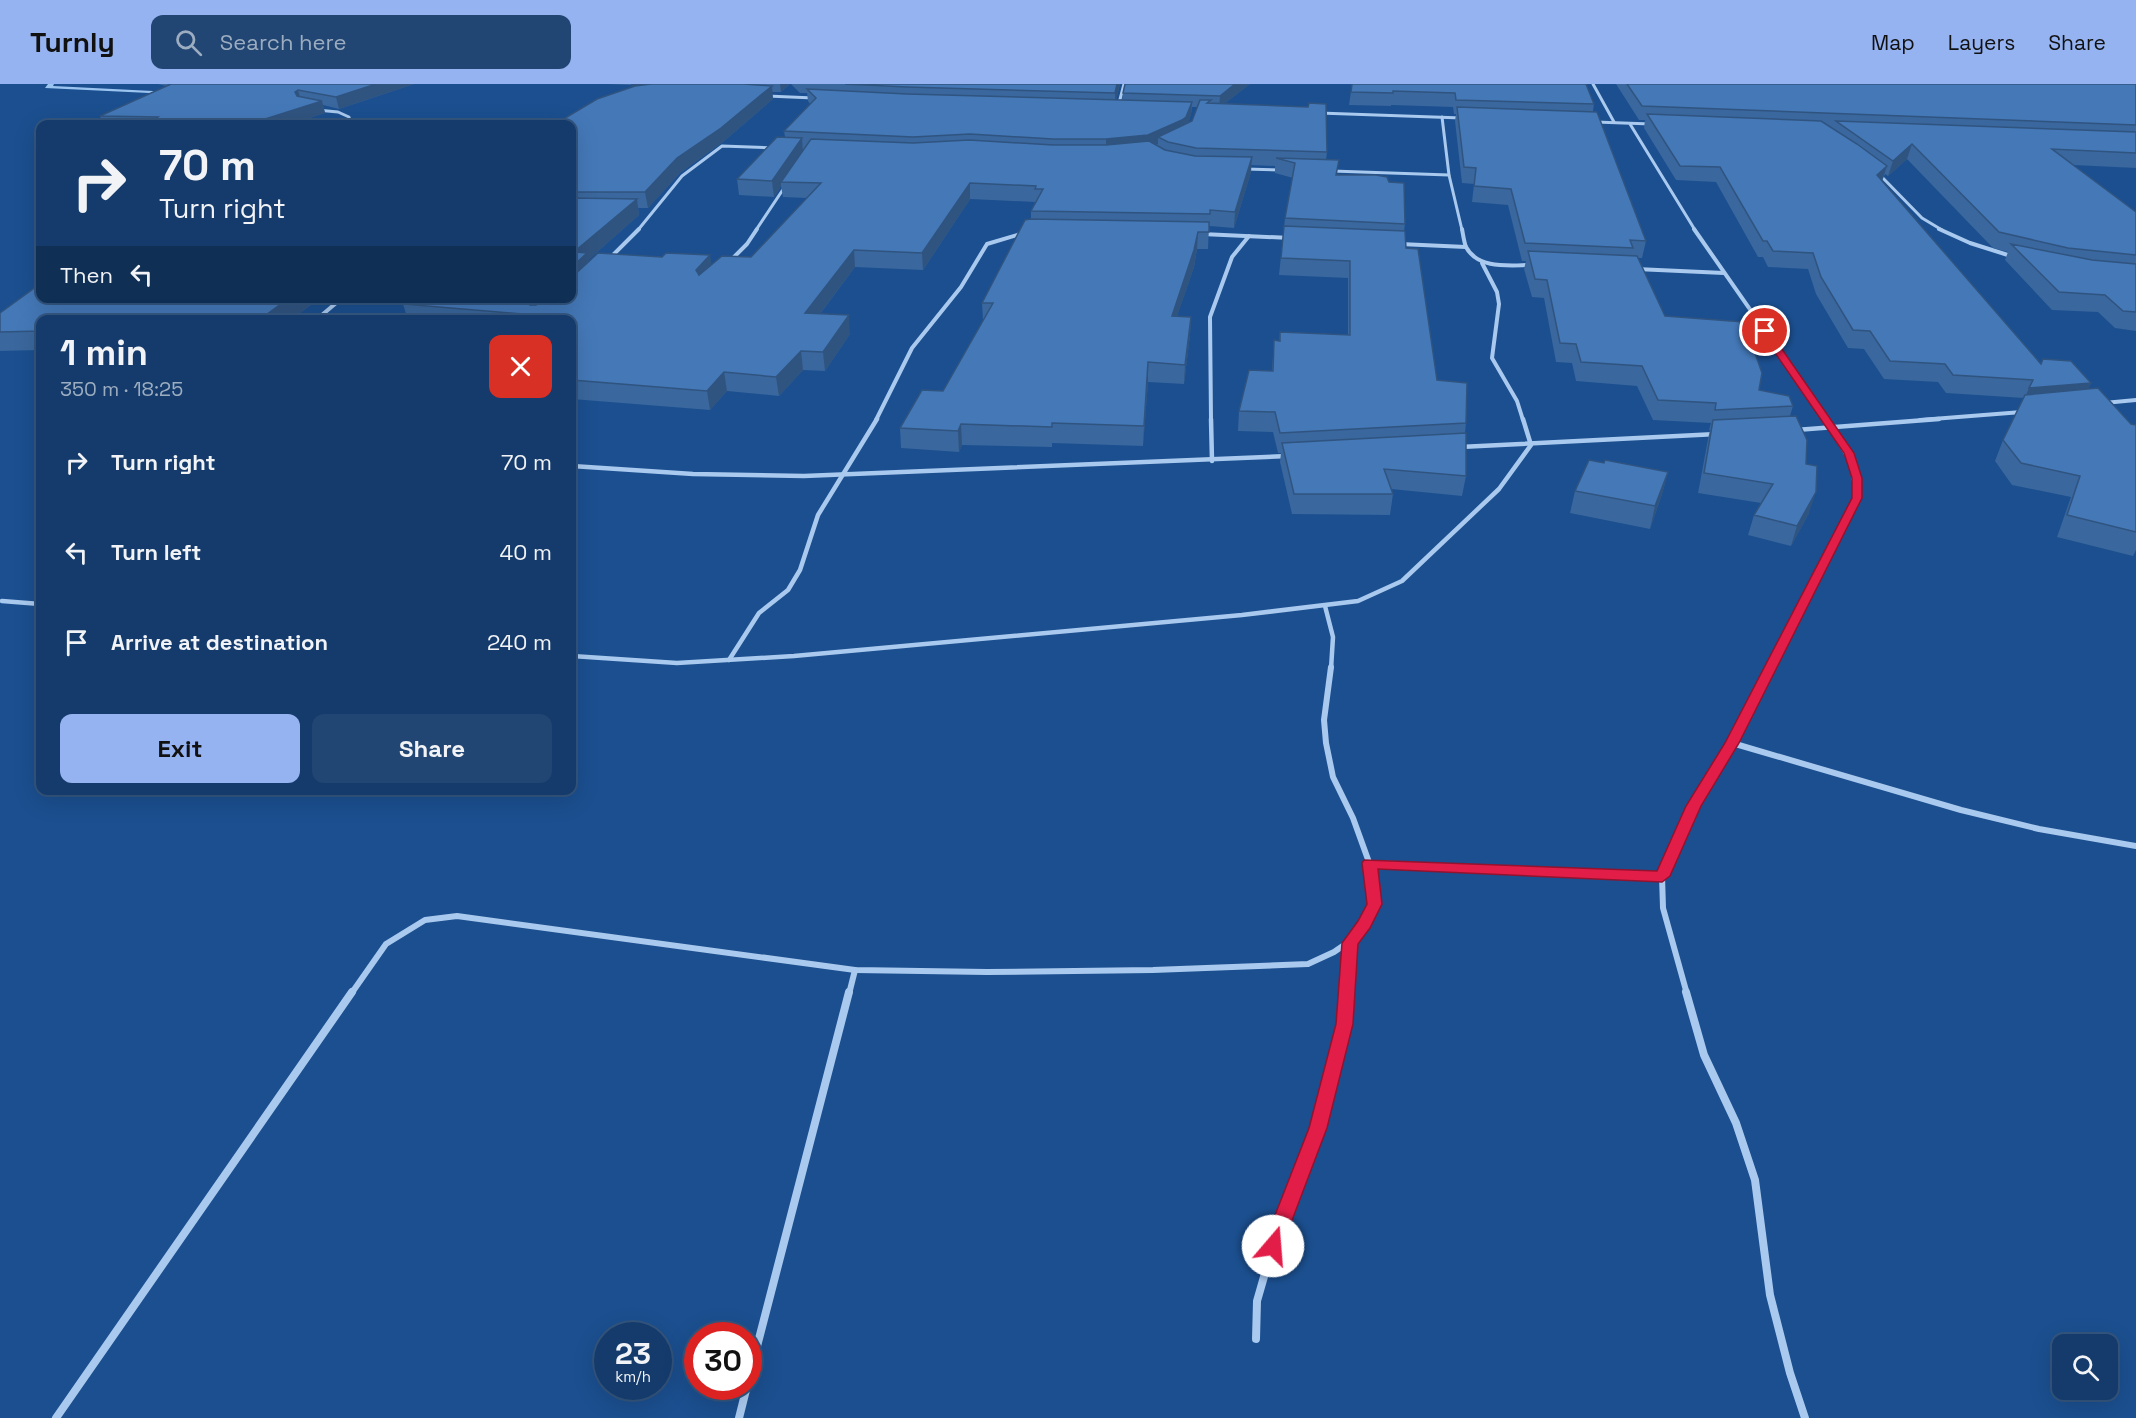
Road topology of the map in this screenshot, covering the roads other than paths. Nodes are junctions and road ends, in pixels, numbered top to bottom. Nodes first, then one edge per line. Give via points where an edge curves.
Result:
1 (1124, 84) edge
2 (1593, 84) edge
3 (757, 95) edge
4 (823, 99) edge
5 (1118, 107) edge
6 (307, 108) edge
7 (1318, 113) edge
8 (1442, 117) junction
9 (1464, 118) edge
10 (350, 120) edge
11 (1593, 122) edge
12 (1614, 123) junction
13 (1630, 123) junction
14 (1653, 124) edge
15 (779, 148) edge
16 (1871, 167) edge
17 (1242, 168) edge
18 (1288, 170) edge
19 (1323, 171) edge
20 (1449, 175) junction
21 (786, 184) edge
22 (643, 212) edge
23 (650, 212) junction
24 (1030, 231) edge
25 (1194, 234) edge
26 (1249, 236) junction
27 (1295, 238) edge
28 (1398, 244) edge
29 (1467, 248) junction
30 (608, 260) edge
31 (2024, 260) edge
32 (1482, 263) junction
33 (724, 266) edge
34 (1540, 266) edge
35 (1633, 269) edge
36 (1724, 273) junction
37 (336, 303) edge
38 (322, 315) edge
39 (2136, 400) edge
40 (2102, 403) edge
41 (2024, 412) edge
42 (1833, 428) junction
43 (1786, 430) edge
44 (1729, 434) edge
45 (1531, 445) junction
46 (1451, 448) edge
47 (1292, 456) edge
48 (1212, 461) junction
49 (576, 466) edge
50 (843, 474) junction
51 (2, 601) dead end
52 (36, 604) edge
53 (1325, 606) junction
54 (576, 656) edge
55 (729, 660) junction
56 (1732, 743) junction
57 (2136, 846) edge
58 (1370, 863) junction
59 (1662, 876) junction
60 (1350, 943) junction
61 (855, 970) junction
62 (762, 1326) edge
63 (1256, 1339) dead end
64 (744, 1400) edge
65 (56, 1418) edge
66 (739, 1418) edge
67 (1805, 1418) edge

1 - 5 street
2 - 12 street
3 - 4 street
6 - 10 street via 338,112
7 - 8 street
8 - 9 street
8 - 20 street
11 - 12 street
12 - 13 street
13 - 14 street
13 - 36 street
15 - 23 street via 722,146 682,176
16 - 31 street via 1927,221 1982,248
17 - 18 street
19 - 20 street
20 - 29 street
21 - 33 street via 747,244
22 - 23 street
23 - 30 street via 633,236
24 - 50 street via 987,244 961,288 912,348 874,425
25 - 26 street
26 - 27 street
26 - 48 street via 1232,257 1210,318
28 - 29 street
29 - 32 street
32 - 34 street
32 - 45 street via 1499,304 1492,358 1517,401
35 - 36 street
36 - 42 street
37 - 38 street
39 - 40 street
41 - 42 street
42 - 43 street
42 - 56 street via 1849,453 1857,478 1857,498
44 - 45 street
45 - 46 street
45 - 53 street via 1499,489 1402,581 1358,601
47 - 48 street
48 - 50 street
49 - 50 street via 693,474
50 - 55 street via 818,514 800,570 788,590 759,613
51 - 52 street
53 - 55 street
53 - 58 street via 1333,645 1324,730 1333,777
54 - 55 street via 677,663
56 - 57 street via 1972,813
56 - 59 street via 1694,806
58 - 59 street
58 - 60 street via 1374,904
59 - 67 street via 1663,908 1704,1055 1736,1123 1755,1180 1770,1295
60 - 61 street via 1308,964 1153,970
60 - 63 street via 1344,1024 1318,1128 1278,1228 1257,1301
61 - 62 street
61 - 65 street via 457,916 425,920 386,945
64 - 66 street

